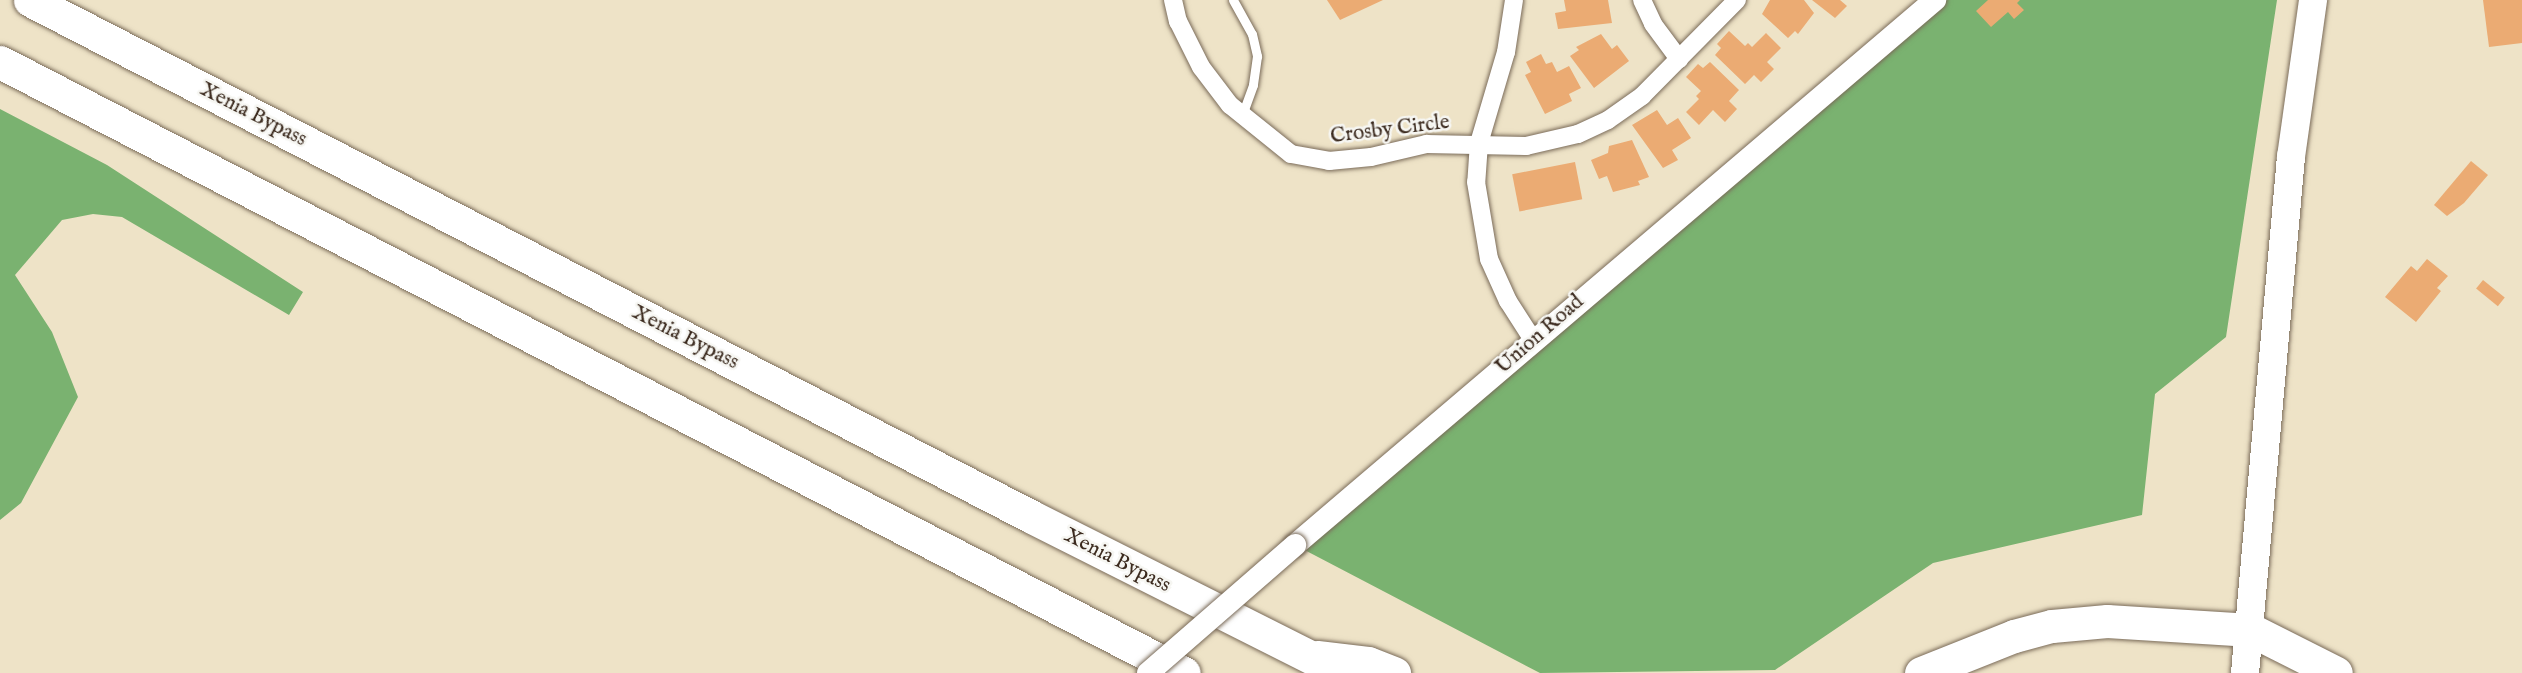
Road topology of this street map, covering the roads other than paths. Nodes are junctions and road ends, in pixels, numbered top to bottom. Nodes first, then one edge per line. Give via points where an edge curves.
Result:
1 (30, 0) edge
2 (1173, 0) edge
3 (1233, 0) edge
4 (1514, 0) edge
5 (1642, 0) edge
6 (1737, 0) edge
7 (1935, 0) edge
8 (2313, 0) edge
9 (1678, 59) junction
10 (0, 62) edge
11 (1242, 115) junction
12 (1479, 143) junction
13 (1533, 340) junction
14 (2251, 630) junction
15 (1305, 656) junction
16 (1148, 673) edge
17 (1184, 673) edge
18 (1342, 673) edge
19 (1394, 673) edge
20 (1921, 673) edge
21 (2245, 673) edge
22 (2337, 673) edge

1 - 15 highway, Xenia Bypass
2 - 11 street, Crosby Circle via 1178,21 1201,67
3 - 11 lane via 1252,34 1257,56 1253,85
4 - 12 street via 1506,52
5 - 9 street via 1653,24
6 - 9 street, Crosby Circle
7 - 13 street, Union Road
8 - 14 main road via 2290,156
9 - 12 street, Crosby Circle via 1625,110 1578,134 1526,146
10 - 17 highway
11 - 12 street, Crosby Circle via 1291,154 1329,161 1371,157 1426,144
12 - 13 street via 1478,210 1486,250 1508,302
13 - 16 street, Union Road, bridge
14 - 20 highway via 2080,622 2014,636
14 - 21 main road
14 - 22 highway
15 - 18 highway, Xenia Bypass
15 - 19 highway via 1368,663

